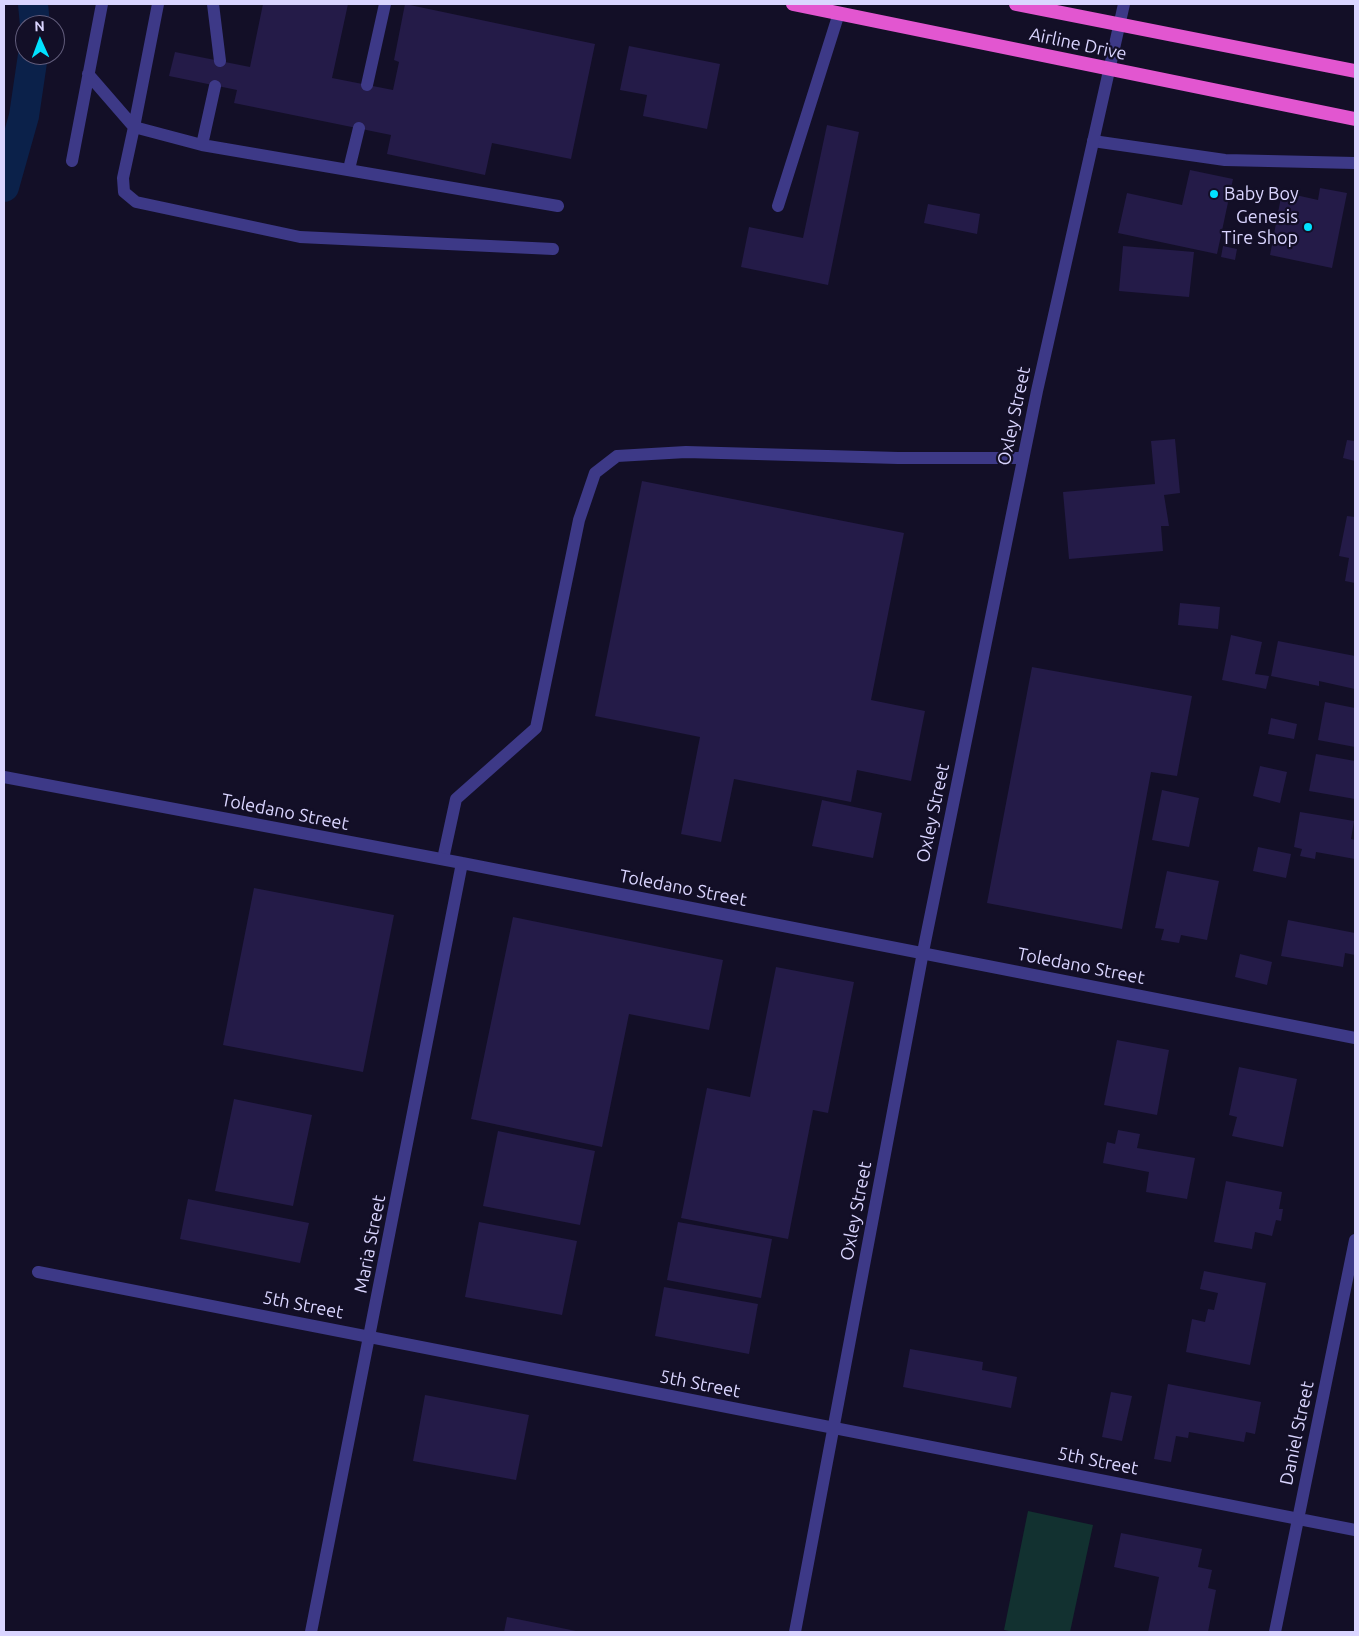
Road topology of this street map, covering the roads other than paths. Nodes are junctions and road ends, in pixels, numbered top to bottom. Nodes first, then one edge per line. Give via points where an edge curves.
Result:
1 (102, 4) edge
2 (158, 4) edge
3 (213, 4) edge
4 (385, 4) edge
5 (793, 4) edge
6 (1016, 4) edge
7 (1124, 4) edge
8 (839, 13) junction
9 (1120, 25) junction
10 (220, 61) dead end
11 (1109, 70) junction
12 (1355, 70) edge
13 (88, 74) junction
14 (368, 85) dead end
15 (215, 86) dead end
16 (1355, 119) edge
17 (134, 127) junction
18 (358, 128) dead end
19 (1093, 141) junction
20 (202, 145) junction
21 (72, 161) dead end
22 (1355, 164) edge
23 (349, 169) junction
24 (558, 206) dead end
25 (778, 206) dead end
26 (553, 249) dead end
27 (1024, 458) junction
28 (4, 777) edge
29 (443, 859) junction
30 (462, 862) junction
31 (922, 952) junction
32 (1355, 1038) edge
33 (1355, 1240) edge
34 (38, 1272) dead end
35 (370, 1336) junction
36 (834, 1427) junction
37 (1297, 1518) junction
38 (1355, 1530) edge
39 (311, 1632) edge
40 (795, 1632) edge
41 (1275, 1632) edge

1 - 13 street
2 - 17 street
3 - 10 street
4 - 14 street
5 - 8 highway, Airline Drive
6 - 9 highway, Airline Drive
7 - 9 street, Oxley Street
8 - 11 highway, Airline Drive
8 - 25 street
9 - 11 street, Oxley Street
9 - 12 highway, Airline Drive
11 - 16 highway, Airline Drive
11 - 19 street, Oxley Street
13 - 17 street
13 - 21 street
15 - 20 street
17 - 20 street
17 - 26 street via 123,178 124,192 136,202 300,236
18 - 23 street
19 - 22 street via 1225,160
19 - 27 street, Oxley Street
20 - 23 street
23 - 24 street
27 - 29 street via 686,452 617,456 595,473 579,520 536,728 456,799
27 - 31 street, Oxley Street
28 - 29 street, Toledano Street
29 - 30 street, Toledano Street
30 - 31 street, Toledano Street
30 - 35 street, Maria Street
31 - 32 street, Toledano Street
31 - 36 street, Oxley Street
33 - 37 street, Daniel Street
34 - 35 street, 5th Street
35 - 36 street, 5th Street
35 - 39 street, Maria Street
36 - 37 street, 5th Street
36 - 40 street, Oxley Street
37 - 38 street, 5th Street
37 - 41 street, Daniel Street

